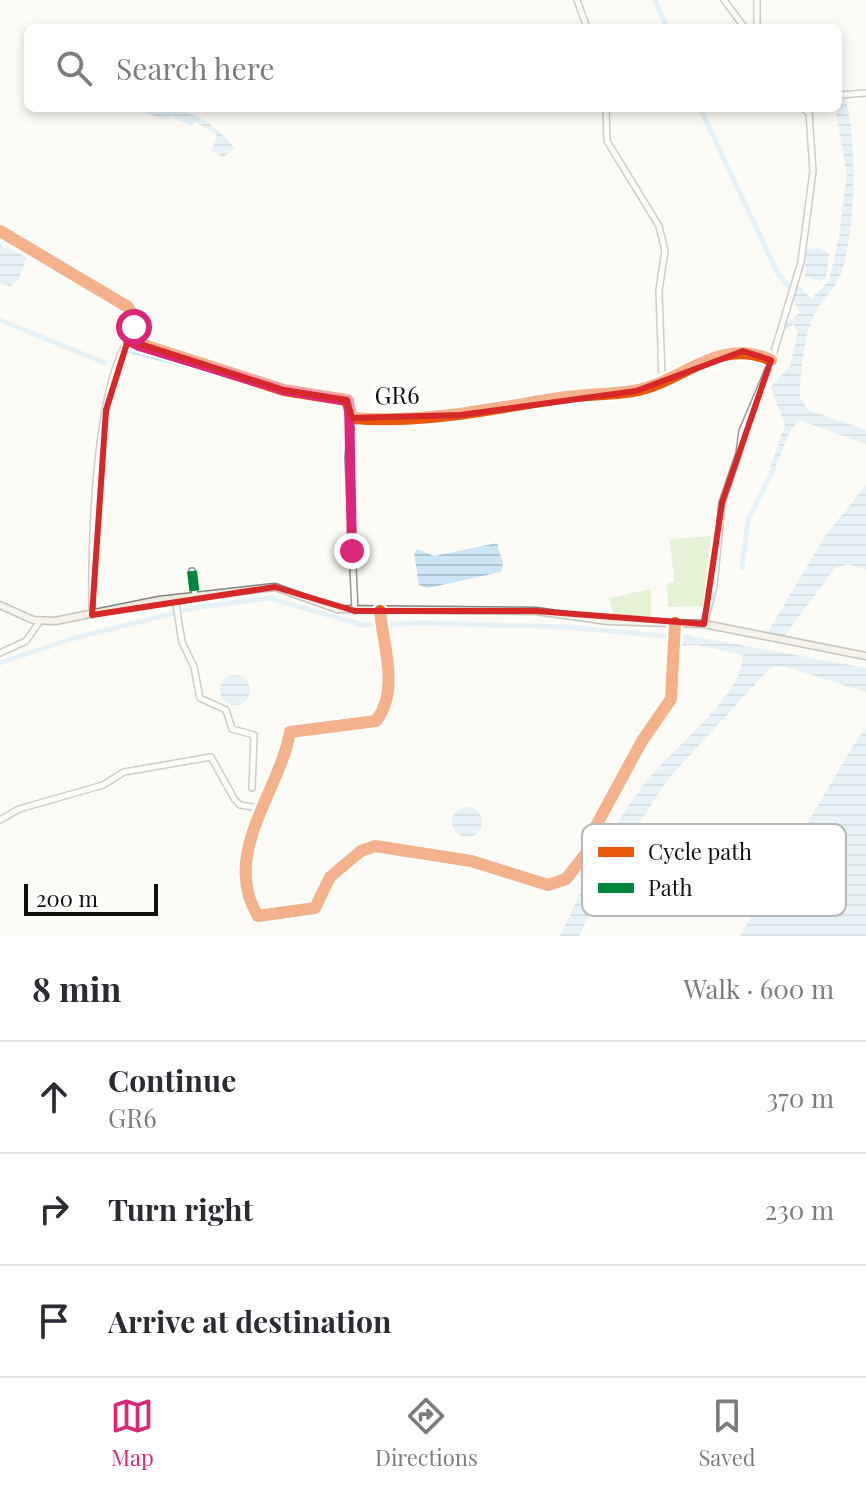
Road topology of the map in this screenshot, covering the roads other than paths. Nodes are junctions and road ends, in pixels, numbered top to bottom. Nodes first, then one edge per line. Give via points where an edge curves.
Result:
1 (577, 0) edge
2 (724, 0) edge
3 (757, 0) edge
4 (586, 24) edge
5 (742, 24) edge
6 (757, 24) edge
7 (866, 93) edge
8 (842, 95) edge
9 (606, 112) edge
10 (808, 112) edge
11 (0, 231) edge
12 (128, 340) junction
13 (771, 360) junction
14 (662, 380) junction
15 (352, 418) junction
16 (192, 571) dead end
17 (195, 596) junction
18 (175, 598) junction
19 (0, 605) edge
20 (355, 611) junction
21 (380, 613) junction
22 (92, 615) junction
23 (40, 621) junction
24 (704, 624) junction
25 (675, 625) junction
26 (0, 653) edge
27 (866, 656) edge
28 (252, 788) dead end
29 (259, 815) junction
30 (0, 820) edge
31 (597, 824) edge
32 (582, 860) edge

1 - 4 street
2 - 5 street
3 - 6 street
7 - 8 street
9 - 14 street via 607,141 663,234
10 - 13 street via 813,171 804,244
11 - 12 street via 128,307 135,319
12 - 15 street, GR6 via 284,390 347,400
12 - 22 street via 115,367 106,410 91,555
13 - 14 street, GR6 via 743,351
13 - 24 street via 742,431 722,503 714,586
14 - 15 street, GR6 via 636,391 491,411
15 - 20 street via 348,457
16 - 17 street
17 - 18 main road
17 - 20 main road via 285,587 321,605
18 - 22 main road
18 - 28 street via 182,642 202,701 226,710 232,729 254,735
19 - 23 main road
20 - 21 main road
21 - 25 main road via 547,612
21 - 29 street via 389,680 380,716 366,723 291,730
22 - 23 main road
23 - 26 street via 26,641
24 - 25 main road
24 - 27 main road
25 - 31 street via 671,699
29 - 30 street via 235,800 211,757 124,772 103,785 19,809
29 - 32 street via 247,871 258,916 315,908 330,877 375,846 471,861 544,884 558,884

